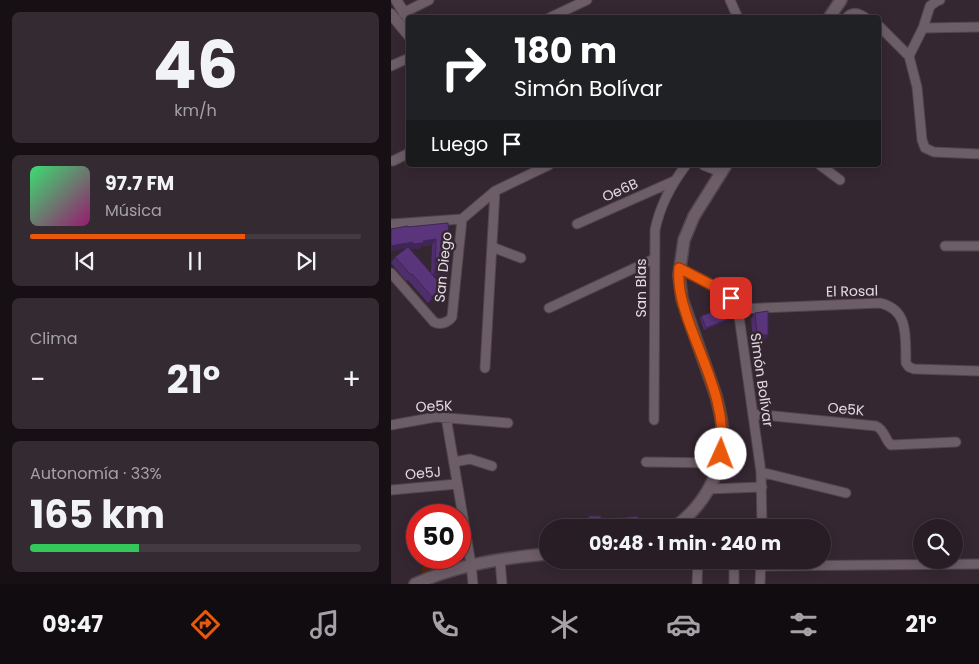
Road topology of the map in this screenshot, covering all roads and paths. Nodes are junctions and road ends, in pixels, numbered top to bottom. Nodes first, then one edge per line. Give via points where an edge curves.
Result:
1 (396, 0) edge
2 (429, 0) edge
3 (587, 0) edge
4 (730, 0) edge
5 (841, 0) edge
6 (940, 0) edge
7 (391, 14) edge
8 (407, 15) edge
9 (555, 15) edge
10 (736, 15) edge
11 (831, 15) edge
12 (850, 15) edge
13 (862, 15) edge
14 (406, 16) edge
15 (881, 28) edge
16 (923, 28) junction
17 (979, 28) edge
18 (406, 33) edge
19 (909, 56) junction
20 (406, 59) edge
21 (391, 66) edge
22 (406, 154) edge
23 (979, 154) edge
24 (393, 161) dead end
25 (545, 167) edge
26 (684, 167) edge
27 (823, 167) edge
28 (724, 168) edge
29 (840, 180) dead end
30 (674, 181) junction
31 (495, 191) junction
32 (462, 219) junction
33 (391, 224) edge
34 (577, 224) dead end
35 (945, 246) dead end
36 (979, 246) edge
37 (492, 247) junction
38 (521, 258) dead end
39 (655, 259) junction
40 (679, 268) junction
41 (391, 273) edge
42 (549, 308) dead end
43 (738, 309) junction
44 (485, 368) dead end
45 (979, 371) edge
46 (753, 414) junction
47 (446, 417) junction
48 (654, 420) dead end
49 (508, 423) dead end
50 (391, 425) edge
51 (956, 442) dead end
52 (454, 462) junction
53 (646, 462) dead end
54 (719, 463) junction
55 (492, 466) dead end
56 (761, 472) junction
57 (457, 484) junction
58 (762, 487) junction
59 (708, 489) junction
60 (391, 490) edge
61 (846, 493) dead end
62 (460, 504) edge
63 (684, 519) edge
64 (762, 519) edge
65 (539, 555) edge
66 (500, 560) junction
67 (831, 563) edge
68 (471, 564) joint
69 (979, 564) edge
70 (455, 569) edge
71 (698, 569) edge
72 (761, 569) edge
73 (735, 570) dead end
74 (415, 584) edge
75 (473, 584) edge
76 (502, 584) edge
77 (697, 584) edge
78 (734, 584) edge
79 (760, 584) edge

1 - 14 street
2 - 8 street
3 - 9 street
4 - 10 street
5 - 11 main road
6 - 16 street via 930,6
7 - 18 street
12 - 13 street
15 - 19 street
16 - 17 street
16 - 19 street
19 - 23 street via 917,87 925,148 934,152
20 - 21 street
22 - 24 street
25 - 31 street
26 - 30 street, San Blas
27 - 29 street
28 - 40 main road via 694,216 684,240
30 - 34 street, Oe6B
30 - 39 street, San Blas via 658,216
31 - 32 street
31 - 37 street
32 - 33 street
32 - 41 street, San Diego via 452,317 447,322 434,322
35 - 36 street
37 - 38 street
37 - 44 street
39 - 42 street
39 - 48 street, San Blas
40 - 43 street via 723,291
40 - 54 main road via 682,299 720,410 723,441
43 - 45 street, El Rosal via 889,305 896,310 904,328 909,367
43 - 46 street, Simón Bolívar
46 - 51 street, Oe5K via 876,426 891,446
46 - 56 street, Simón Bolívar
47 - 49 street, Oe5K
47 - 50 street, Oe5K
47 - 52 street
52 - 55 street via 470,459
52 - 57 street
53 - 54 street
54 - 59 main road
56 - 58 street, Simón Bolívar
56 - 61 street
57 - 60 street, Oe5J
57 - 62 street
58 - 59 street
58 - 64 street, Simón Bolívar
59 - 63 main road
65 - 66 main road
66 - 68 main road
66 - 76 street
67 - 69 street
68 - 75 street
70 - 74 main road
71 - 77 street
72 - 79 street
73 - 78 street

